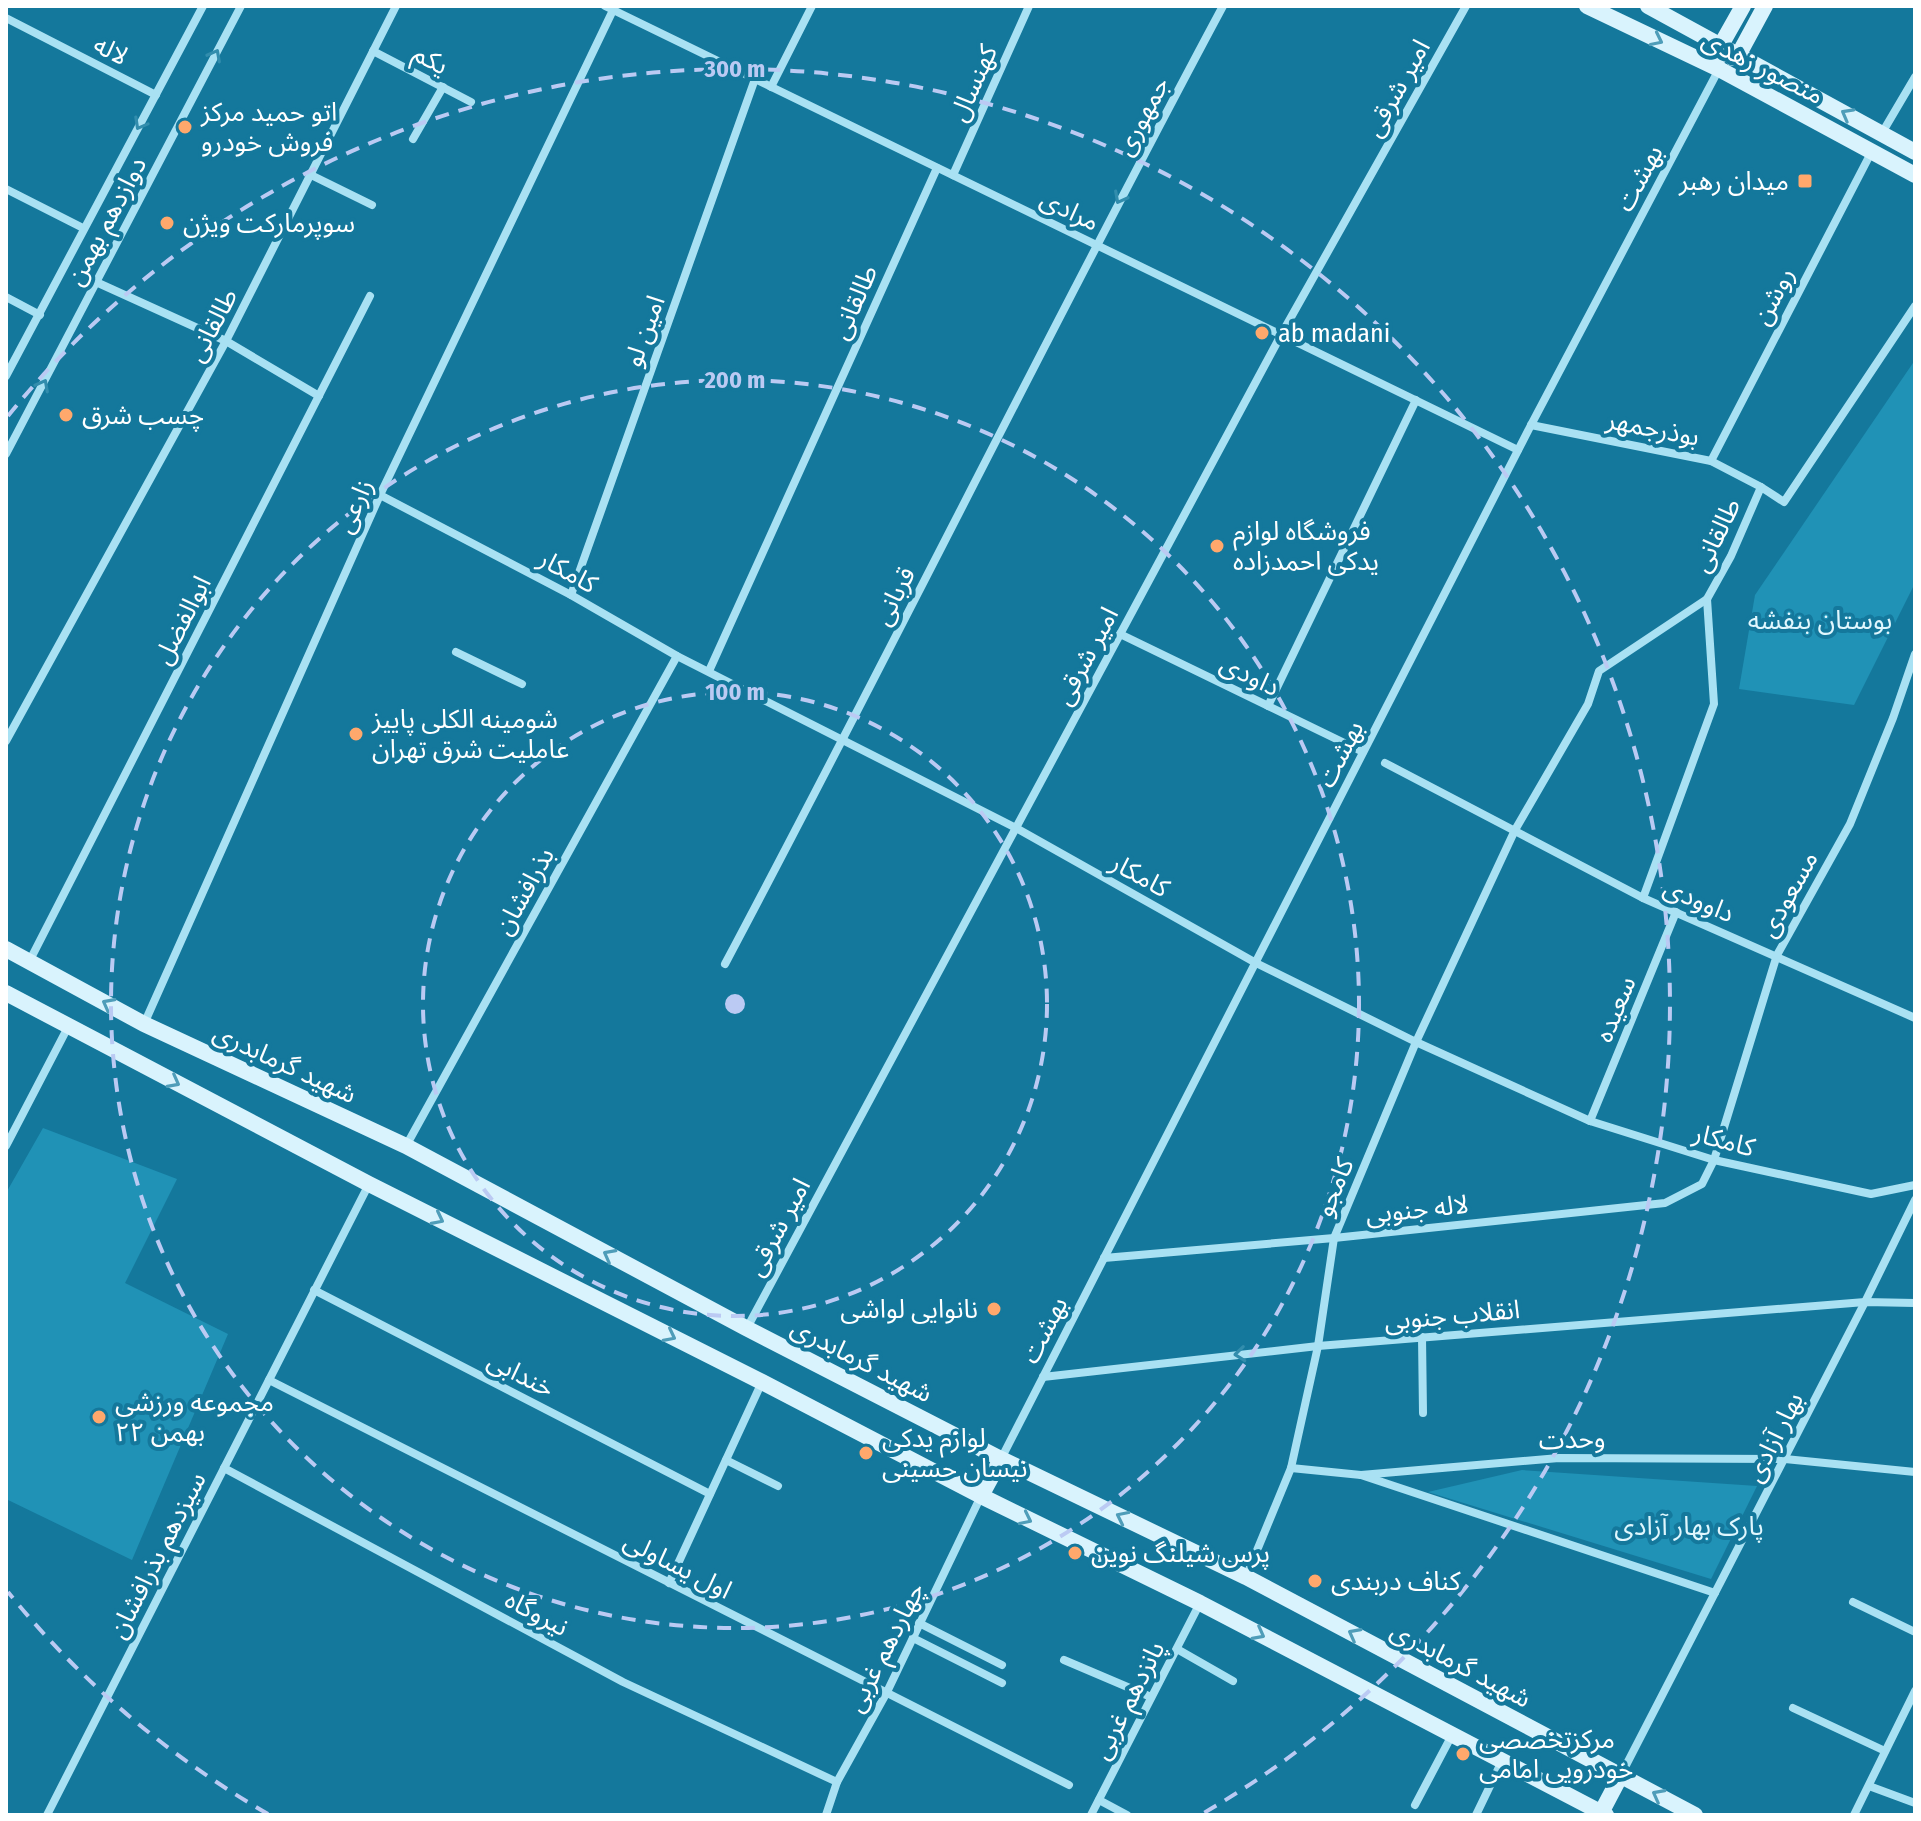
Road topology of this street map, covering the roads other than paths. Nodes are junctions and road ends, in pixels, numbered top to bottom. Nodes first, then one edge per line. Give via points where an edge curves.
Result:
1 (203, 6) edge
2 (241, 6) edge
3 (396, 6) edge
4 (812, 6) edge
5 (1029, 6) edge
6 (1223, 6) edge
7 (1466, 6) edge
8 (1587, 6) edge
9 (1648, 6) edge
10 (1743, 6) edge
11 (1765, 6) edge
12 (611, 7) edge
13 (6, 18) edge
14 (1721, 45) junction
15 (373, 51) junction
16 (1739, 54) junction
17 (1719, 69) junction
18 (1915, 77) edge
19 (755, 79) junction
20 (443, 87) junction
21 (771, 87) junction
22 (156, 95) junction
23 (471, 102) dead end
24 (1882, 133) junction
25 (413, 139) dead end
26 (1872, 151) junction
27 (1915, 152) edge
28 (937, 168) junction
29 (311, 175) junction
30 (953, 175) junction
31 (1915, 175) edge
32 (6, 189) edge
33 (372, 205) dead end
34 (83, 228) junction
35 (1095, 245) junction
36 (96, 282) junction
37 (370, 296) dead end
38 (6, 297) edge
39 (1915, 306) edge
40 (40, 315) junction
41 (1281, 335) junction
42 (226, 341) junction
43 (6, 376) edge
44 (319, 396) junction
45 (1416, 400) junction
46 (1531, 425) junction
47 (1518, 450) junction
48 (6, 454) edge
49 (1711, 461) junction
50 (1761, 487) junction
51 (380, 495) junction
52 (571, 595) junction
53 (1707, 599) junction
54 (1120, 634) junction
55 (456, 652) dead end
56 (1915, 654) edge
57 (677, 656) junction
58 (709, 671) junction
59 (522, 684) dead end
60 (1268, 706) junction
61 (844, 739) junction
62 (6, 741) edge
63 (1363, 752) junction
64 (1385, 763) dead end
65 (1016, 828) junction
66 (1515, 830) junction
67 (1643, 898) junction
68 (1676, 912) junction
69 (6, 949) edge
70 (1777, 955) junction
71 (29, 962) junction
72 (1256, 963) junction
73 (725, 964) dead end
74 (6, 993) edge
75 (1915, 1018) edge
76 (144, 1024) junction
77 (68, 1027) junction
78 (1416, 1042) junction
79 (1590, 1121) junction
80 (6, 1146) edge
81 (406, 1146) junction
82 (1714, 1160) junction
83 (369, 1184) junction
84 (1915, 1185) edge
85 (1915, 1200) edge
86 (1334, 1238) junction
87 (1104, 1258) junction
88 (314, 1290) junction
89 (1865, 1302) junction
90 (1915, 1303) edge
91 (746, 1328) junction
92 (1422, 1337) junction
93 (1318, 1346) junction
94 (1043, 1377) junction
95 (269, 1380) junction
96 (762, 1382) junction
97 (1423, 1413) dead end
98 (1001, 1459) junction
99 (1785, 1459) junction
100 (726, 1460) junction
101 (224, 1468) junction
102 (1291, 1468) junction
103 (1915, 1472) edge
104 (1361, 1475) junction
105 (778, 1486) dead end
106 (710, 1494) junction
107 (981, 1496) junction
108 (1246, 1577) junction
109 (669, 1583) junction
110 (1715, 1593) junction
111 (1853, 1602) dead end
112 (1200, 1603) junction
113 (919, 1623) junction
114 (1915, 1632) edge
115 (913, 1638) junction
116 (1177, 1649) junction
117 (1064, 1660) dead end
118 (1002, 1665) dead end
119 (1233, 1681) dead end
120 (1002, 1683) dead end
121 (1915, 1691) edge
122 (887, 1692) junction
123 (1151, 1697) junction
124 (1793, 1708) dead end
125 (1452, 1735) junction
126 (1885, 1751) junction
127 (1502, 1761) junction
128 (1621, 1775) junction
129 (837, 1782) junction
130 (1069, 1785) dead end
131 (1869, 1786) junction
132 (1099, 1800) junction
133 (1915, 1803) edge
134 (1415, 1805) dead end
135 (1602, 1814) edge
136 (47, 1815) edge
137 (826, 1815) edge
138 (1091, 1815) edge
139 (1127, 1815) edge
140 (1476, 1815) edge
141 (1695, 1815) edge
142 (1854, 1815) edge

1 - 22 street, دوازدهم بهمن
36 -> 2 street, دوازدهم بهمن
3 - 15 street, طالقانی
4 - 21 street
5 - 30 street, کهنسال
6 -> 35 street, جمهوری
7 - 41 street, امیر شرقی
8 -> 17 main road, منصور زهدی
9 - 14 main road, منصور زهدی
10 - 14 main road
11 - 16 main road
12 - 19 street, مرادی
12 - 51 street, زارعی
13 - 22 street, لاله
14 - 16 main road, منصور زهدی
14 - 17 main road
15 - 20 street, یکم
15 - 29 street, طالقانی
16 - 17 main road
24 -> 16 main road, منصور زهدی
17 - 26 main road, منصور زهدی
17 - 46 street, بهشت
18 - 24 street
19 - 21 street, مرادی
19 - 52 street, امین لو
20 - 23 street, یکم
20 - 25 street
21 - 28 street, مرادی
22 -> 34 street, دوازدهم بهمن
24 - 27 main road, منصور زهدی
26 - 31 main road, منصور زهدی
26 - 49 street, روشن
28 - 30 street, مرادی
28 - 58 street, طالقانی
29 - 33 street
29 - 42 street, طالقانی
30 - 35 street, مرادی
32 - 34 street
34 - 40 street, دوازدهم بهمن
35 - 41 street, مرادی
35 - 61 street, قربانی
36 - 42 street
48 -> 36 street, دوازدهم بهمن
37 - 44 street, ابوالفضل
38 - 40 street
39 - 50 street, طالقانی via 1784,502
40 - 43 street, دوازدهم بهمن
41 - 45 street, مرادی
41 - 54 street, امیر شرقی
42 - 44 street
42 - 62 street, طالقانی
44 - 71 street, ابوالفضل
45 - 47 street, مرادی
45 - 60 street
46 - 47 street, بهشت
46 - 49 street, بوذرجمهر
47 - 63 street, بهشت
49 - 50 street, بوذرجمهر
50 - 53 street, طالقانی
51 - 52 street, کامکار
51 - 76 street, زارعی
52 - 57 street, کامکار
53 - 66 street via 1599,671 1588,704
53 - 67 street, طالقانی via 1714,704
54 - 60 street, داودی
54 - 65 street, امیر شرقی
55 - 59 street
56 - 70 street, مسعودی via 1850,824
57 - 58 street, کامکار
57 - 81 street, بذرافشان
58 - 61 street, کامکار
60 - 63 street, داودی
61 - 65 street, کامکار
61 - 73 street, قربانی
63 - 72 street, بهشت
64 - 66 street, داوودی
65 - 72 street, کامکار
65 - 91 street, امیر شرقی
66 - 67 street, داوودی
66 - 78 street, کامجو
67 - 68 street, داوودی
68 - 70 street, داوودی
68 - 79 street, سعیده
69 - 71 main road, شهید گرمابدری
70 - 75 street, داوودی
70 - 82 street, مسعودی
76 -> 71 main road, شهید گرمابدری
72 - 78 street, کامکار
72 - 87 street, بهشت
74 - 77 main road
76 - 81 main road, شهید گرمابدری
77 - 80 street
77 -> 83 main road
78 - 79 street, کامکار
78 - 86 street, کامجو
79 - 82 street, کامکار
91 -> 81 main road, شهید گرمابدری
82 - 84 street, کامکار via 1871,1194
82 - 86 street, لاله جنوبی via 1702,1184 1665,1203
83 - 88 street, سیزدهم بذرافشان
83 -> 96 main road
85 - 89 street, بهار آزادی
86 - 87 street, لاله جنوبی
86 - 93 street, کامجو
87 - 94 street, بهشت
88 - 95 street, سیزدهم بذرافشان
88 - 106 street, خندابی
89 - 90 street, انقلاب جنوبی
89 - 92 street, انقلاب جنوبی
89 - 99 street, بهار آزادی
91 - 98 main road, شهید گرمابدری
92 - 93 street, انقلاب جنوبی
92 - 97 street
93 -> 94 street, انقلاب جنوبی
93 - 102 street, کامجو
94 - 98 street, بهشت
95 - 101 street, سیزدهم بذرافشان
95 - 109 street, اول یساولی
96 - 100 street
96 - 107 main road
98 - 107 main road
108 -> 98 main road, شهید گرمابدری
99 - 103 street, وحدت
99 - 104 street, وحدت via 1559,1458
99 - 110 street, بهار آزادی
100 - 105 street
100 - 106 street
101 - 129 street, نیروگاه via 623,1682
101 - 136 street, سیزدهم بذرافشان
102 - 104 street, وحدت
102 - 108 street, کامجو
104 - 110 street, وحدت
106 - 109 street
107 -> 112 main road
107 - 113 street, چهاردهم غربی
128 -> 108 main road, شهید گرمابدری
109 - 122 street, اول یساولی
110 - 128 street, بهار آزادی
111 - 114 street
112 - 116 street, پانزدهم غربی
112 -> 125 main road
113 - 115 street, چهاردهم غربی
113 - 118 street
115 - 120 street
115 - 122 street, چهاردهم غربی
116 - 119 street
116 - 123 street, پانزدهم غربی
117 - 123 street
121 - 126 street
122 - 129 street, چهاردهم غربی
122 - 130 street, اول یساولی
123 - 132 street, پانزدهم غربی
124 - 126 street
125 - 127 main road
125 - 134 street
126 - 131 street
127 - 135 main road
127 - 140 street
128 - 135 main road
141 -> 128 main road, شهید گرمابدری
129 - 137 street, چهاردهم غربی
131 - 133 street
131 - 142 street
132 - 138 street, پانزدهم غربی
132 - 139 street

